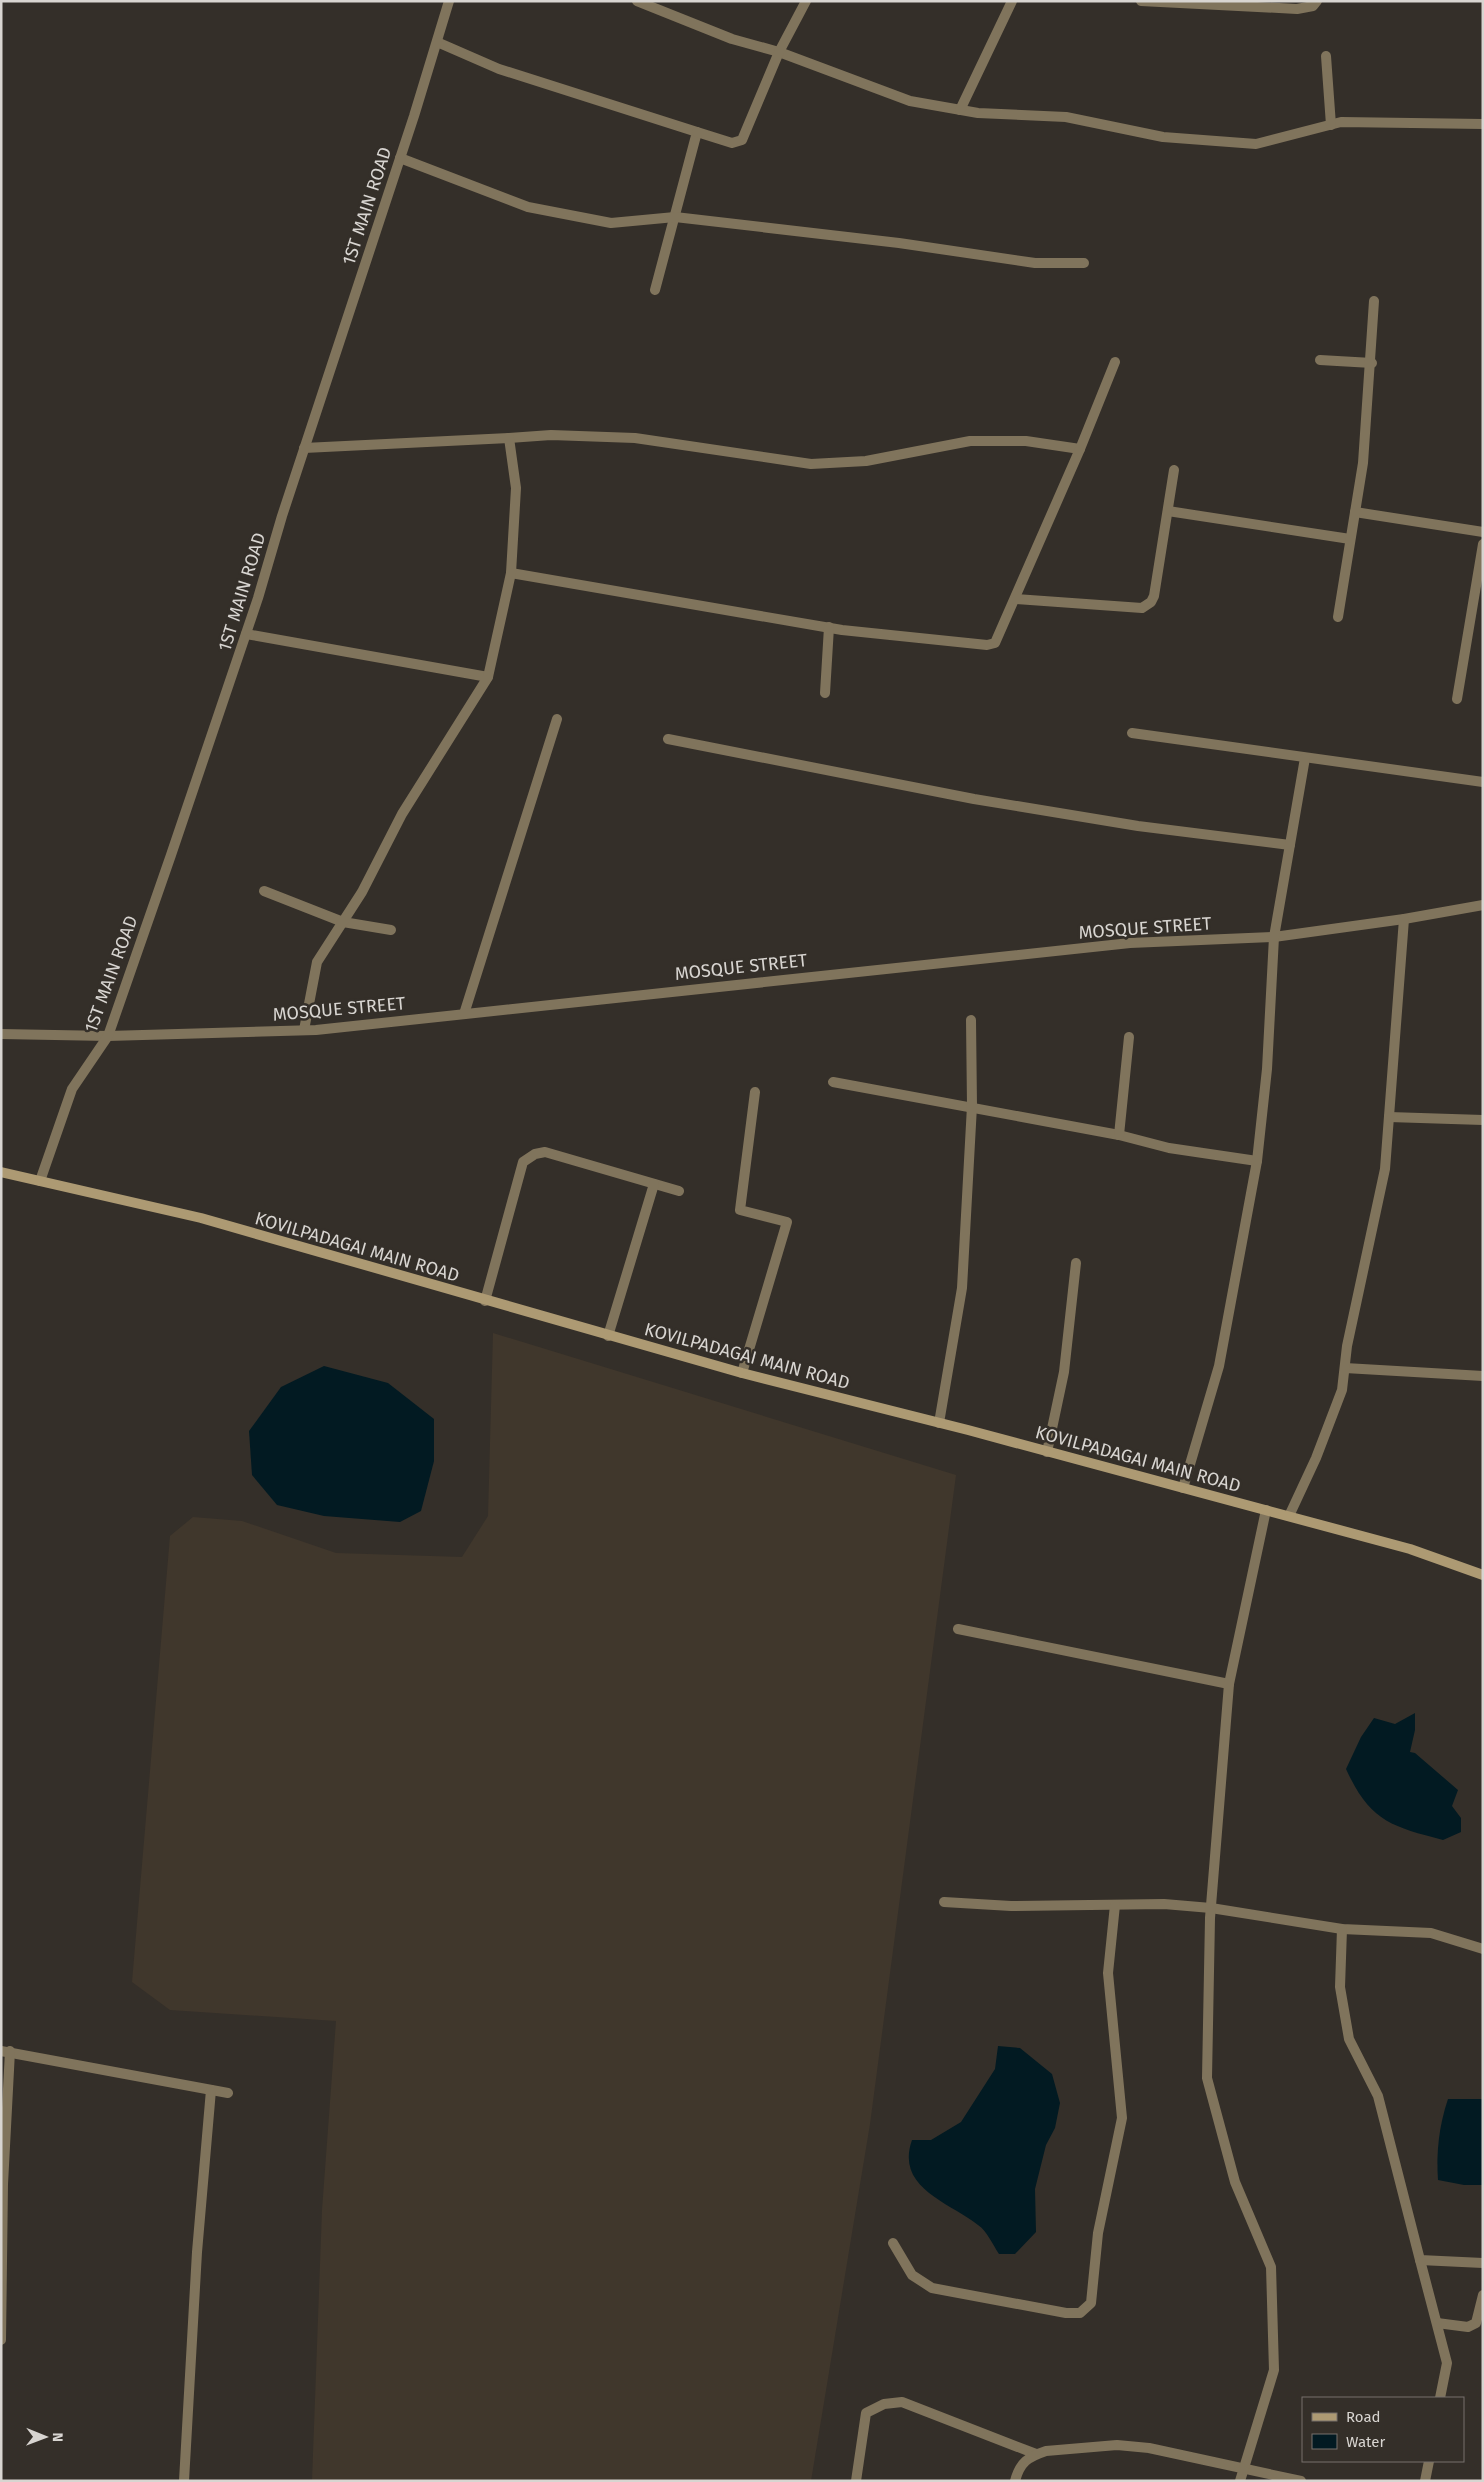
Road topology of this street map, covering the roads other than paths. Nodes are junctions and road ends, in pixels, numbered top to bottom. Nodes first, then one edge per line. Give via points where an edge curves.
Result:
1 (449, 1) edge
2 (637, 1) edge
3 (806, 1) edge
4 (1012, 1) edge
5 (1141, 1) edge
6 (1317, 1) edge
7 (437, 42) junction
8 (779, 52) junction
9 (1326, 56) dead end
10 (960, 110) junction
11 (1483, 124) edge
12 (1330, 125) junction
13 (697, 132) junction
14 (400, 158) junction
15 (675, 217) junction
16 (1084, 263) dead end
17 (655, 290) dead end
18 (1374, 301) dead end
19 (1320, 360) dead end
20 (1115, 362) dead end
21 (1372, 363) junction
22 (509, 438) junction
23 (304, 448) junction
24 (1080, 449) junction
25 (1174, 470) dead end
26 (1168, 511) junction
27 (1355, 512) junction
28 (1483, 532) edge
29 (1350, 540) junction
30 (1483, 544) edge
31 (511, 573) junction
32 (1015, 599) junction
33 (1338, 616) dead end
34 (829, 628) junction
35 (246, 634) junction
36 (488, 677) junction
37 (825, 693) dead end
38 (1457, 699) dead end
39 (557, 719) dead end
40 (1132, 733) dead end
41 (668, 738) dead end
42 (1305, 758) junction
43 (1483, 782) edge
44 (1290, 845) junction
45 (264, 891) dead end
46 (1483, 905) edge
47 (1404, 919) junction
48 (343, 922) junction
49 (392, 930) dead end
50 (1274, 937) junction
51 (464, 1014) junction
52 (970, 1020) dead end
53 (304, 1030) junction
54 (1, 1034) edge
55 (108, 1036) junction
56 (1130, 1038) dead end
57 (833, 1082) dead end
58 (755, 1092) dead end
59 (972, 1106) junction
60 (1389, 1117) junction
61 (1483, 1120) edge
62 (1119, 1135) junction
63 (1257, 1161) junction
64 (1, 1172) edge
65 (40, 1181) junction
66 (654, 1184) junction
67 (679, 1191) dead end
68 (1076, 1263) dead end
69 (485, 1301) junction
70 (608, 1336) junction
71 (1345, 1368) junction
72 (742, 1374) junction
73 (1483, 1376) edge
74 (939, 1423) junction
75 (1047, 1452) junction
76 (1183, 1488) junction
77 (1266, 1510) junction
78 (1289, 1516) junction
79 (1483, 1575) edge
80 (958, 1629) dead end
81 (1229, 1684) junction
82 (944, 1902) dead end
83 (1115, 1905) junction
84 (1211, 1908) junction
85 (1342, 1929) junction
86 (1483, 1949) edge
87 (5, 2051) edge
88 (211, 2090) junction
89 (228, 2093) dead end
90 (2, 2211) edge
91 (893, 2244) dead end
92 (1420, 2260) junction
93 (1483, 2262) edge
94 (1483, 2295) edge
95 (1437, 2323) junction
96 (1, 2340) edge
97 (1440, 2397) edge
98 (1036, 2454) junction
99 (1429, 2462) edge
100 (1244, 2469) junction
101 (184, 2481) edge
102 (856, 2481) edge
103 (1015, 2481) edge
104 (1240, 2481) edge
105 (1301, 2481) edge
106 (1425, 2481) edge

1 - 7 street, 1ST MAIN ROAD
2 - 8 street via 732,39
3 - 8 street
4 - 10 street
5 - 6 street via 1297,9 1313,6
7 - 13 street via 499,69
7 - 14 street, 1ST MAIN ROAD
8 - 10 street via 910,101
8 - 13 street via 742,140 732,143
9 - 12 street
10 - 12 street via 1066,117 1164,137 1256,144
11 - 12 street via 1341,122
13 - 15 street
14 - 15 street via 528,207 611,223
14 - 23 street, 1ST MAIN ROAD
15 - 16 street via 1035,263
15 - 17 street
18 - 21 street
19 - 21 street
20 - 24 street
21 - 27 street
22 - 23 street
22 - 24 street via 551,435 635,438 811,464 866,461 970,441 1026,441
22 - 31 street via 516,488
23 - 35 street, 1ST MAIN ROAD
24 - 32 street
25 - 26 street
26 - 29 street
26 - 32 street via 1154,596 1146,606
27 - 28 street
27 - 29 street
29 - 33 street
30 - 38 street
31 - 34 street
31 - 36 street
32 - 34 street via 1000,636 995,643 987,645
34 - 37 street
35 - 36 street
35 - 55 street, 1ST MAIN ROAD
36 - 48 street via 402,814
39 - 51 street
40 - 42 street
41 - 44 street via 974,799 1138,826
42 - 43 street
42 - 44 street
44 - 50 street
45 - 48 street
46 - 47 street, MOSQUE STREET
47 - 50 street, MOSQUE STREET
47 - 60 street
48 - 49 street
48 - 53 street via 317,962
50 - 51 street, MOSQUE STREET via 1130,943
50 - 63 street via 1267,1069
51 - 53 street, MOSQUE STREET
52 - 59 street
53 - 55 street, MOSQUE STREET
54 - 55 street, MOSQUE STREET
55 - 65 street, 1ST MAIN ROAD via 72,1089
56 - 62 street
57 - 59 street
58 - 72 street via 740,1210 787,1222
59 - 62 street
59 - 74 street via 962,1288
60 - 61 street
60 - 71 street via 1385,1169
62 - 63 street via 1169,1148
63 - 76 street via 1219,1366
64 - 65 main road, KOVILPADAGAI MAIN ROAD
65 - 69 main road, KOVILPADAGAI MAIN ROAD via 200,1218
66 - 67 street
66 - 69 street via 544,1152 523,1162
66 - 70 street
68 - 75 street via 1064,1372
69 - 70 main road, KOVILPADAGAI MAIN ROAD
70 - 72 main road, KOVILPADAGAI MAIN ROAD
71 - 73 street
71 - 78 street via 1342,1390
72 - 74 main road, KOVILPADAGAI MAIN ROAD
74 - 75 main road, KOVILPADAGAI MAIN ROAD
75 - 76 main road, KOVILPADAGAI MAIN ROAD
76 - 77 main road, KOVILPADAGAI MAIN ROAD
77 - 78 main road, KOVILPADAGAI MAIN ROAD
77 - 81 street
78 - 79 main road, KOVILPADAGAI MAIN ROAD via 1410,1549
80 - 81 street
81 - 84 street
82 - 83 street via 1011,1906
83 - 84 street via 1164,1904
83 - 91 street via 1108,1973 1122,2118 1098,2232 1091,2303 1080,2313 1066,2313 932,2288 912,2275
84 - 85 street
84 - 100 street via 1207,2078 1235,2182 1271,2267 1274,2370
85 - 86 street via 1431,1933
85 - 92 street via 1340,1987 1349,2039 1378,2096
87 - 88 street
87 - 90 street
88 - 89 street
88 - 101 street via 197,2252
90 - 96 street
92 - 93 street
92 - 95 street
94 - 95 street via 1476,2324 1468,2328
95 - 97 street via 1447,2363
98 - 100 street via 1117,2444 1178,2452
98 - 102 street via 902,2402 884,2404 866,2413
98 - 103 street via 1027,2457 1018,2469
99 - 106 street
100 - 104 street
100 - 105 street

